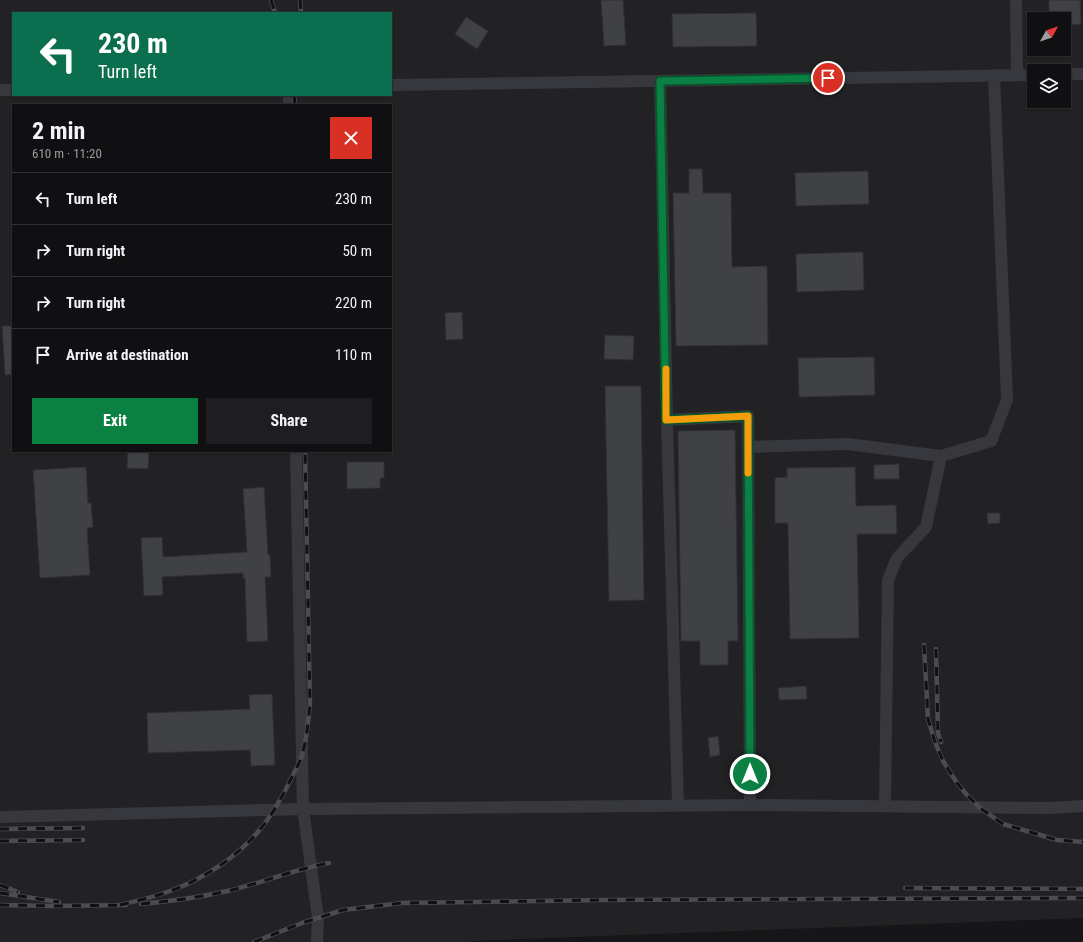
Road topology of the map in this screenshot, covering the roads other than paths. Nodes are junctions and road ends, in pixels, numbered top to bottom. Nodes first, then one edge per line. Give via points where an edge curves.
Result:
1 (1016, 0) edge
2 (1027, 74) edge
3 (1071, 74) edge
4 (1083, 74) edge
5 (994, 75) junction
6 (1017, 75) junction
7 (660, 81) junction
8 (392, 85) edge
9 (0, 90) edge
10 (12, 90) edge
11 (666, 420) junction
12 (748, 447) junction
13 (296, 452) edge
14 (941, 456) junction
15 (750, 805) junction
16 (678, 806) junction
17 (885, 806) junction
18 (1083, 806) edge
19 (303, 809) junction
20 (0, 817) edge
21 (317, 942) edge

1 - 6 lane
2 - 6 lane
3 - 4 lane
5 - 6 lane
5 - 7 lane
5 - 14 lane via 1007,400 991,441
7 - 8 lane
7 - 11 lane
9 - 10 lane
11 - 12 lane via 748,416
11 - 16 lane
12 - 14 lane via 848,444
12 - 15 lane
13 - 19 lane
14 - 17 lane via 926,527 897,558 888,580
15 - 16 lane
15 - 17 lane
16 - 19 lane
17 - 18 lane
19 - 20 lane
19 - 21 lane via 318,918

